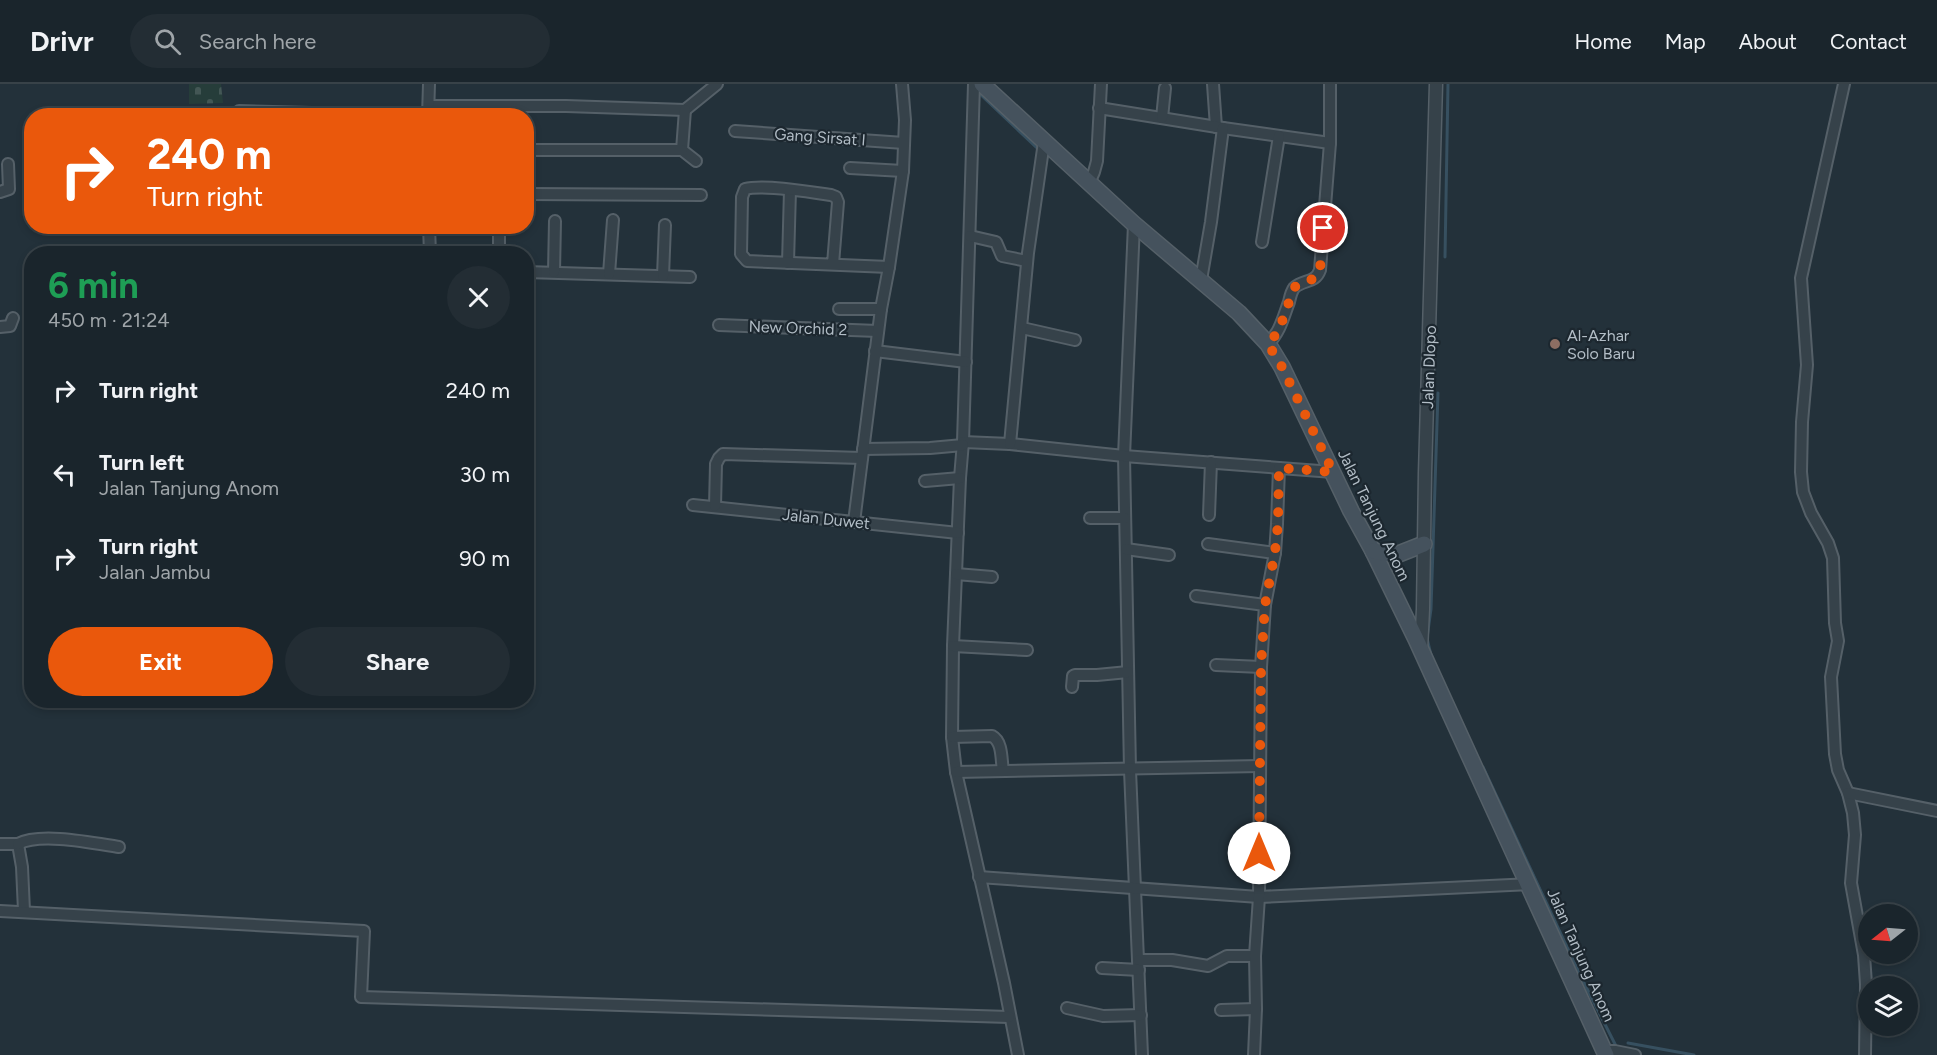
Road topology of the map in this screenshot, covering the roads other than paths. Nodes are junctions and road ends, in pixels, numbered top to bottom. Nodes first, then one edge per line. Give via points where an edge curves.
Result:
1 (429, 84) edge
2 (717, 84) edge
3 (902, 84) edge
4 (974, 84) edge
5 (1101, 84) edge
6 (1213, 84) edge
7 (1330, 84) edge
8 (1436, 84) edge
9 (1844, 84) edge
10 (989, 87) edge
11 (1164, 88) dead end
12 (429, 106) joint
13 (1099, 108) junction
14 (685, 110) junction
15 (1162, 118) junction
16 (1219, 128) junction
17 (735, 131) dead end
18 (1279, 136) junction
19 (1044, 142) junction
20 (904, 143) junction
21 (1330, 143) junction
22 (534, 150) edge
23 (682, 150) junction
24 (696, 161) dead end
25 (8, 164) dead end
26 (850, 168) dead end
27 (903, 171) junction
28 (1089, 183) junction
29 (790, 190) junction
30 (0, 192) edge
31 (534, 194) edge
32 (701, 195) dead end
33 (613, 220) dead end
34 (555, 221) dead end
35 (1134, 224) junction
36 (665, 225) dead end
37 (970, 236) junction
38 (1262, 242) dead end
39 (1027, 261) junction
40 (788, 263) junction
41 (833, 264) junction
42 (889, 267) junction
43 (534, 272) edge
44 (554, 272) junction
45 (609, 274) junction
46 (663, 276) junction
47 (690, 277) dead end
48 (1201, 280) junction
49 (839, 309) dead end
50 (881, 309) junction
51 (13, 318) dead end
52 (719, 325) dead end
53 (0, 327) edge
54 (1022, 328) junction
55 (878, 331) junction
56 (1075, 340) dead end
57 (1268, 344) junction
58 (875, 351) junction
59 (966, 362) junction
60 (963, 444) junction
61 (1010, 444) junction
62 (862, 454) junction
63 (1124, 456) junction
64 (1211, 462) junction
65 (1279, 468) junction
66 (1333, 472) junction
67 (960, 478) junction
68 (925, 481) dead end
69 (693, 505) dead end
70 (715, 506) junction
71 (1209, 515) dead end
72 (1090, 518) dead end
73 (1125, 518) junction
74 (854, 522) junction
75 (958, 533) junction
76 (1208, 544) dead end
77 (1424, 544) junction
78 (1126, 549) junction
79 (1373, 551) junction
80 (1275, 552) junction
81 (1169, 555) dead end
82 (956, 574) junction
83 (992, 577) dead end
84 (1196, 596) dead end
85 (1265, 605) junction
86 (953, 646) junction
87 (1027, 650) dead end
88 (1421, 650) junction
89 (1216, 665) dead end
90 (1261, 667) junction
91 (1128, 672) junction
92 (1072, 687) dead end
93 (952, 738) junction
94 (1260, 766) junction
95 (1130, 770) junction
96 (1003, 771) junction
97 (956, 772) junction
98 (1848, 793) junction
99 (1937, 812) edge
100 (0, 844) edge
101 (18, 844) junction
102 (119, 847) dead end
103 (979, 877) junction
104 (1529, 884) junction
105 (1136, 889) junction
106 (1258, 897) junction
107 (0, 911) edge
108 (24, 911) junction
109 (1255, 956) junction
110 (1139, 965) junction
111 (1102, 968) dead end
112 (1067, 1008) dead end
113 (1256, 1009) junction
114 (1221, 1010) dead end
115 (1141, 1015) junction
116 (1009, 1017) junction
117 (1617, 1053) edge
118 (1018, 1055) edge
119 (1143, 1055) edge
120 (1254, 1055) edge
121 (1865, 1055) edge

1 - 12 street
2 - 14 street
3 - 20 street
4 - 37 street
5 - 13 street
6 - 16 street
7 - 21 street
8 - 77 street, Jalan Dlopo
9 - 98 street via 1801,278 1808,365 1801,472 1803,492 1833,558 1838,641 1831,677 1834,754
10 - 19 main road, Jalan Tanjung Anom
11 - 15 street
12 - 14 street
13 - 15 street
13 - 28 street via 1097,161
14 - 23 street
15 - 16 street
16 - 18 street
16 - 48 street via 1212,222
17 - 20 street, Gang Sirsat I
18 - 21 street
18 - 38 street
19 - 28 main road, Jalan Tanjung Anom
19 - 39 street
20 - 27 street
21 - 57 street via 1320,270 1314,280 1293,290 1276,336
22 - 23 street
23 - 24 street
25 - 30 street via 9,189
26 - 27 street
27 - 42 street
28 - 35 main road, Jalan Tanjung Anom
29 - 40 street
29 - 40 street via 749,188 742,197 743,258
29 - 41 street via 838,199
31 - 32 street
33 - 45 street
34 - 44 street
35 - 48 main road, Jalan Tanjung Anom
35 - 63 street
36 - 46 street
37 - 39 street via 996,242 1002,256
37 - 59 street
39 - 54 street
40 - 41 street
41 - 42 street
42 - 50 street
43 - 44 street
44 - 45 street
45 - 46 street
46 - 47 street
48 - 57 main road, Jalan Tanjung Anom
49 - 50 street
50 - 55 street
51 - 53 street via 10,326
52 - 55 street, New Orchid 2
54 - 56 street
54 - 61 street
55 - 58 street
57 - 66 main road, Jalan Tanjung Anom
58 - 59 street
58 - 62 street
59 - 60 street
60 - 61 street
60 - 62 street
60 - 67 street
61 - 63 street
62 - 70 street via 723,454 716,464
62 - 74 street
63 - 64 street
63 - 73 street
64 - 65 street
64 - 71 street
65 - 66 street
65 - 80 street
66 - 79 main road, Jalan Tanjung Anom
67 - 68 street
67 - 75 street
69 - 70 street, Jalan Duwet
70 - 74 street, Jalan Duwet
72 - 73 street
73 - 78 street
74 - 75 street, Jalan Duwet
75 - 82 street
76 - 80 street
77 - 79 main road via 1396,555
77 - 88 street, Jalan Dlopo
78 - 81 street
78 - 91 street
79 - 88 main road, Jalan Tanjung Anom
80 - 85 street
82 - 83 street
82 - 86 street
84 - 85 street
85 - 90 street
86 - 87 street
86 - 93 street
88 - 104 main road, Jalan Tanjung Anom
89 - 90 street
90 - 94 street
91 - 92 street via 1076,675
91 - 95 street
93 - 96 street via 996,738
93 - 97 street
94 - 95 street
94 - 106 street
95 - 96 street
95 - 105 street
96 - 97 street
97 - 103 street
98 - 99 street
98 - 121 street via 1856,835 1851,883 1866,984
100 - 101 street
101 - 102 street via 34,838
101 - 108 street
103 - 105 street
103 - 116 street
104 - 106 street
104 - 117 main road, Jalan Tanjung Anom
105 - 106 street
105 - 110 street
106 - 109 street
107 - 108 street
108 - 116 street via 364,931 361,996
109 - 110 street via 1227,956 1208,966 1172,960
109 - 113 street
110 - 111 street
110 - 115 street
112 - 115 street via 1103,1016
113 - 114 street
113 - 120 street
115 - 119 street
116 - 118 street

